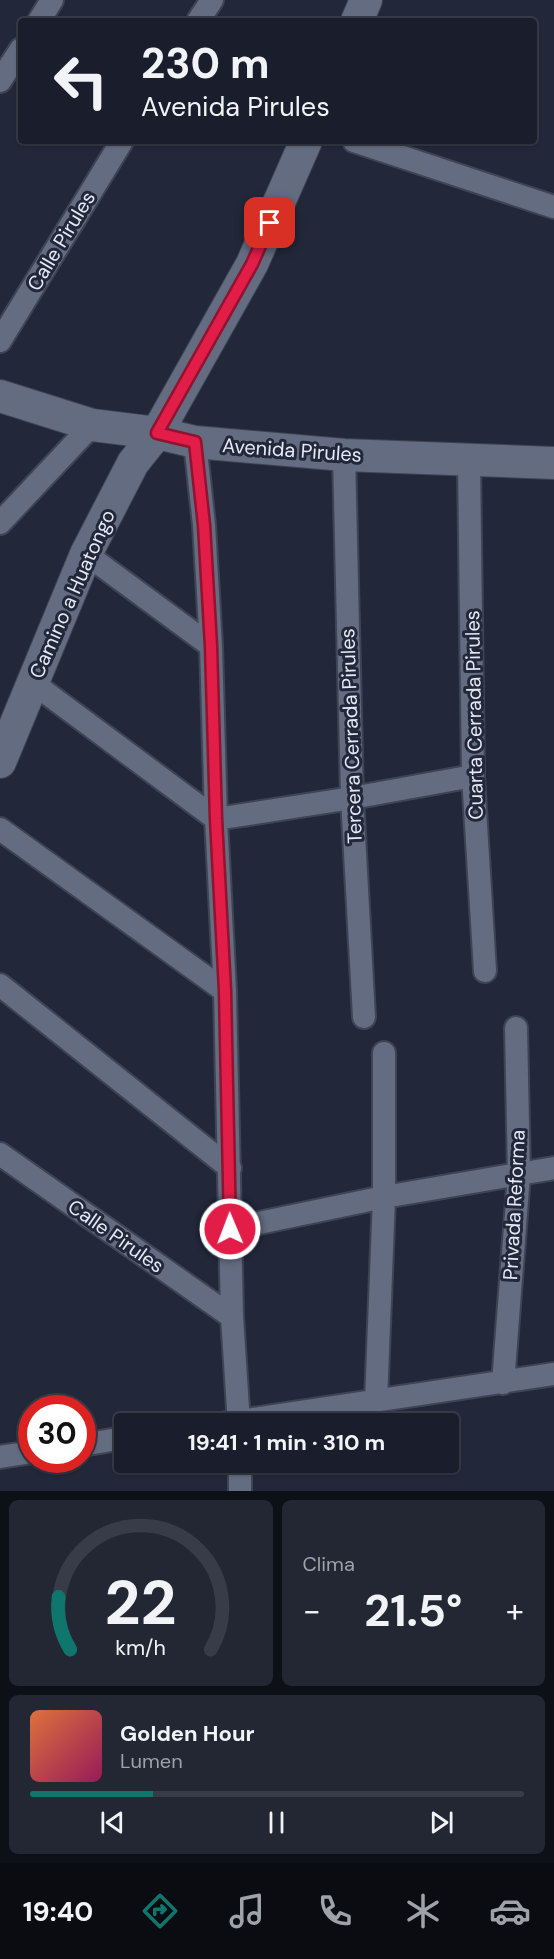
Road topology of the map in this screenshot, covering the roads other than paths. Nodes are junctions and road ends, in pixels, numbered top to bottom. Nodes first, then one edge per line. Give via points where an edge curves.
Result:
1 (52, 0) edge
2 (212, 0) edge
3 (366, 0) edge
4 (41, 18) edge
5 (200, 18) edge
6 (358, 18) edge
7 (18, 54) edge
8 (0, 81) edge
9 (120, 144) edge
10 (305, 144) edge
11 (363, 144) edge
12 (554, 207) edge
13 (0, 341) edge
14 (0, 396) edge
15 (92, 425) junction
16 (157, 433) junction
17 (195, 442) junction
18 (344, 455) junction
19 (469, 460) junction
20 (554, 463) edge
21 (0, 523) edge
22 (86, 554) junction
23 (211, 646) junction
24 (33, 683) junction
25 (0, 760) edge
26 (473, 776) junction
27 (352, 798) junction
28 (216, 819) junction
29 (0, 829) edge
30 (485, 970) dead end
31 (0, 985) edge
32 (225, 991) junction
33 (364, 1017) dead end
34 (516, 1028) dead end
35 (384, 1053) dead end
36 (0, 1154) edge
37 (230, 1168) junction
38 (554, 1168) edge
39 (519, 1175) junction
40 (384, 1197) junction
41 (230, 1229) junction
42 (232, 1317) junction
43 (554, 1374) edge
44 (503, 1383) junction
45 (376, 1402) junction
46 (235, 1413) edge
47 (302, 1413) edge
48 (114, 1439) edge
49 (96, 1442) edge
50 (18, 1454) edge
51 (0, 1457) edge
52 (240, 1473) edge
53 (240, 1491) edge

1 - 4 street
2 - 5 street
3 - 6 main road
7 - 8 street
9 - 13 street, Calle Pirules
10 - 16 main road, Camino a Huatongo via 252,264
11 - 12 street
14 - 15 main road, Avenida Pirules
15 - 16 main road, Avenida Pirules
15 - 21 street
16 - 17 main road, Avenida Pirules
16 - 22 main road, Camino a Huatongo via 133,462
17 - 18 main road, Avenida Pirules
17 - 23 street
18 - 19 main road, Avenida Pirules
18 - 27 street, Tercera Cerrada Pirules
19 - 20 main road, Avenida Pirules
19 - 26 street, Cuarta Cerrada Pirules
22 - 23 street
22 - 24 main road, Camino a Huatongo
23 - 28 street
24 - 25 main road, Camino a Huatongo
24 - 28 street
26 - 27 street
26 - 30 street, Cuarta Cerrada Pirules
27 - 28 street
27 - 33 street, Tercera Cerrada Pirules
28 - 32 street
29 - 32 street
31 - 37 street
32 - 37 street
34 - 39 street, Privada Reforma
35 - 40 street
36 - 42 street, Calle Pirules
37 - 41 street
38 - 39 street
39 - 40 street
39 - 44 street, Privada Reforma
40 - 41 street
40 - 45 street
41 - 42 street
42 - 46 street
43 - 44 street
44 - 45 street
45 - 47 street
48 - 49 street
50 - 51 street
52 - 53 street

